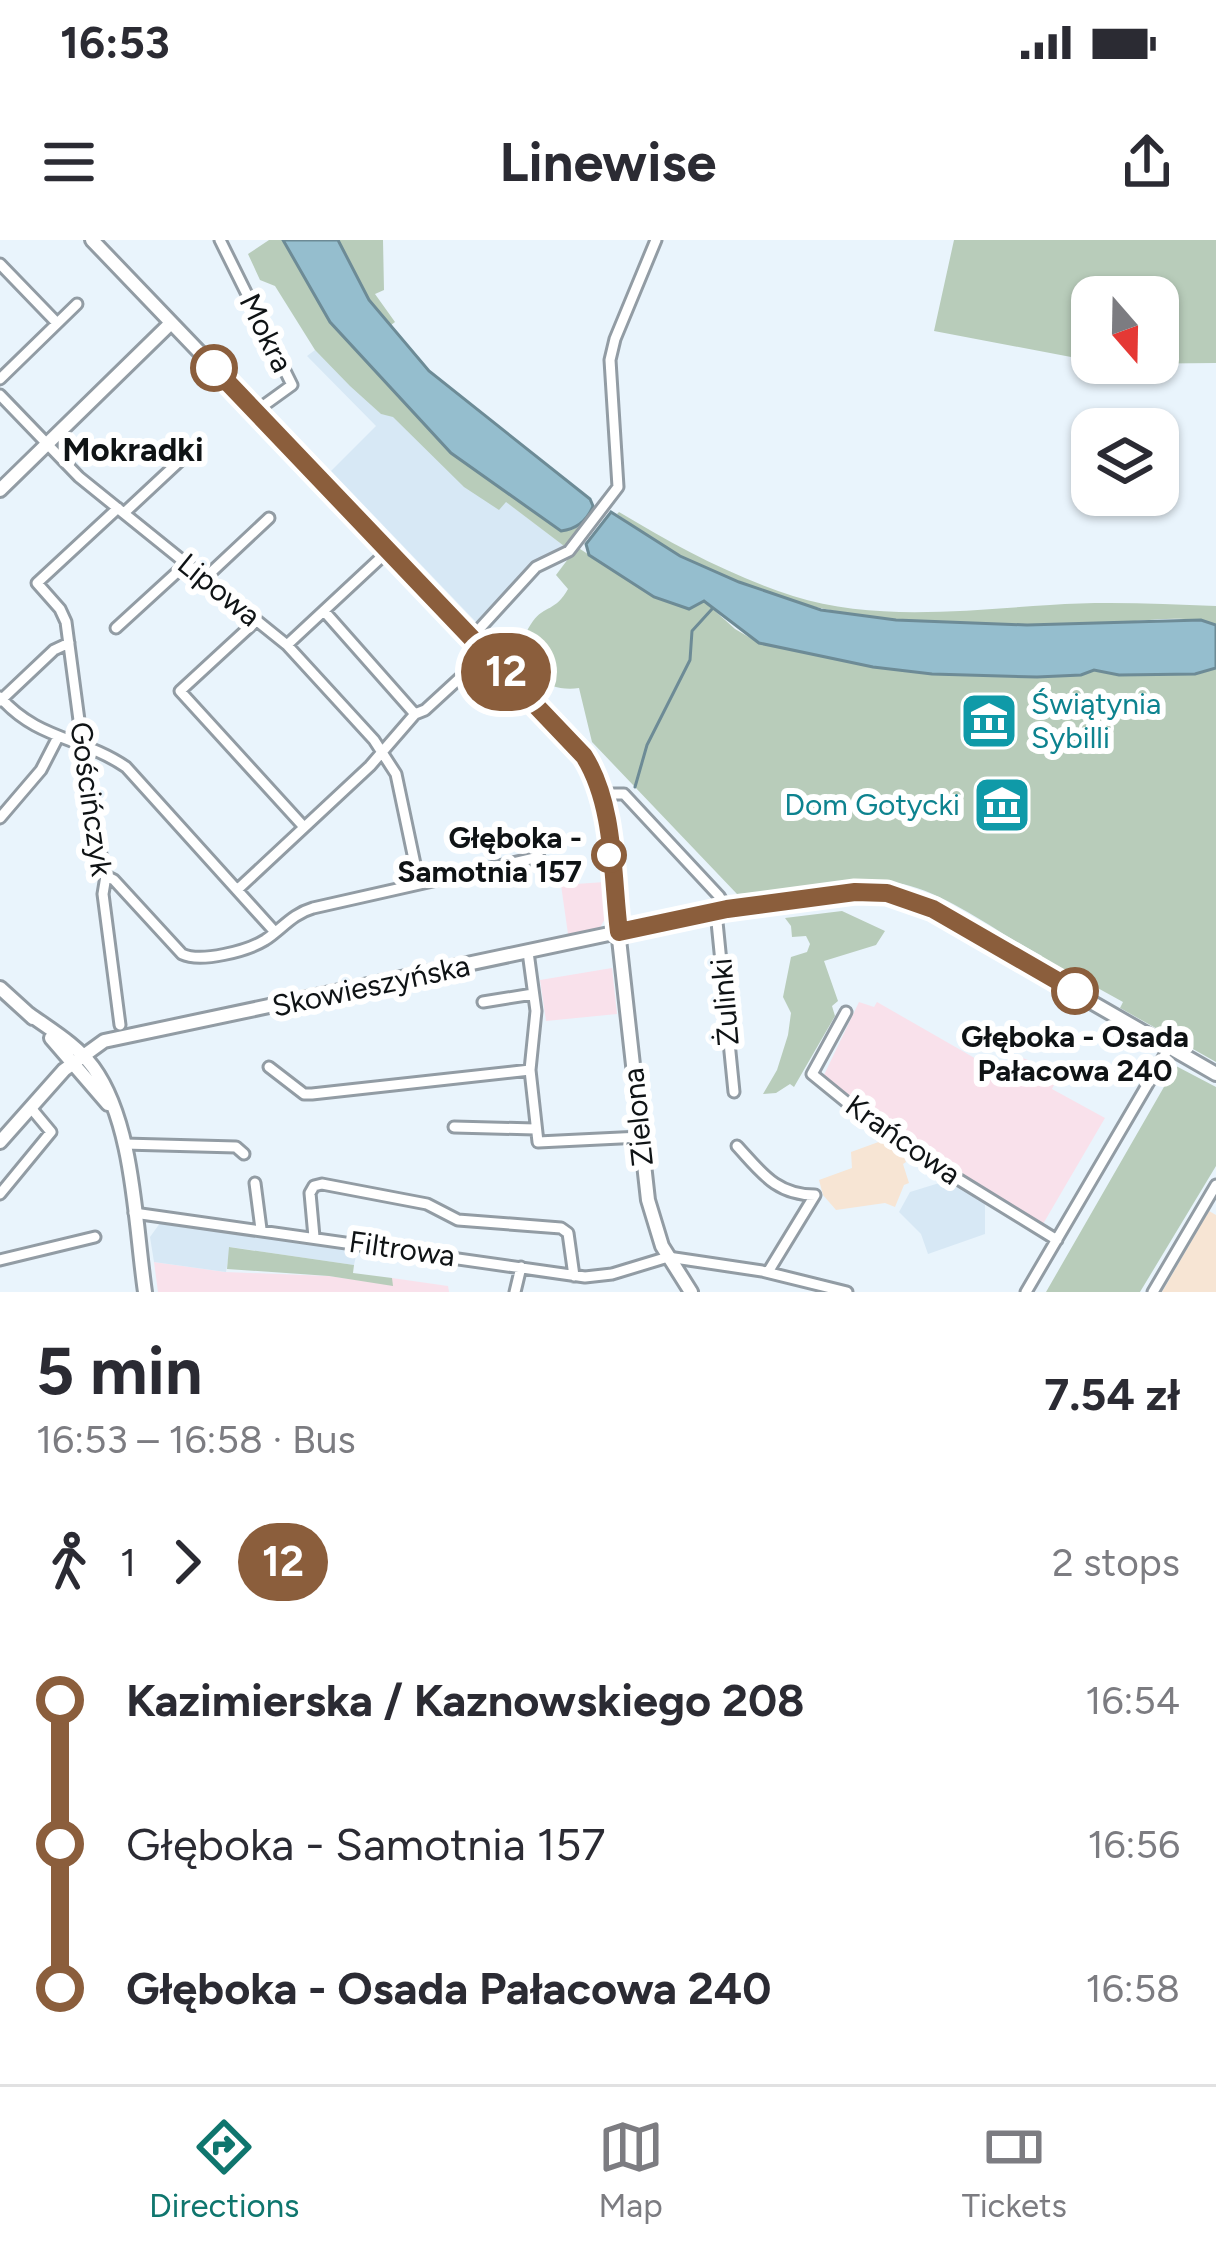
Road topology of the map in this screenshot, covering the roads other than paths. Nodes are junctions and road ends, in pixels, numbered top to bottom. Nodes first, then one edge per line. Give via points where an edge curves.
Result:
1 (92, 240) edge
2 (220, 240) edge
3 (656, 240) edge
4 (0, 263) edge
5 (77, 304) dead end
6 (171, 322) junction
7 (57, 323) junction
8 (0, 380) edge
9 (0, 395) edge
10 (256, 411) junction
11 (47, 444) junction
12 (184, 457) dead end
13 (0, 490) edge
14 (121, 510) junction
15 (269, 518) dead end
16 (389, 550) junction
17 (186, 564) junction
18 (205, 578) junction
19 (324, 611) junction
20 (256, 621) junction
21 (116, 628) dead end
22 (472, 637) junction
23 (69, 643) junction
24 (286, 645) junction
25 (462, 676) dead end
26 (1, 699) edge
27 (415, 714) junction
28 (58, 737) junction
29 (84, 748) junction
30 (382, 751) junction
31 (602, 794) junction
32 (0, 818) edge
33 (304, 827) junction
34 (538, 857) dead end
35 (106, 876) junction
36 (419, 884) junction
37 (236, 890) junction
38 (722, 910) junction
39 (275, 932) junction
40 (619, 932) junction
41 (528, 952) junction
42 (0, 988) edge
43 (533, 994) junction
44 (483, 1002) dead end
45 (846, 1012) dead end
46 (122, 1032) junction
47 (1170, 1046) junction
48 (80, 1060) junction
49 (269, 1066) dead end
50 (530, 1070) junction
51 (1216, 1073) edge
52 (734, 1092) dead end
53 (34, 1104) junction
54 (454, 1127) dead end
55 (535, 1129) junction
56 (641, 1137) junction
57 (0, 1142) edge
58 (124, 1144) junction
59 (736, 1145) dead end
60 (244, 1154) dead end
61 (256, 1183) dead end
62 (1216, 1184) edge
63 (0, 1194) edge
64 (134, 1213) junction
65 (261, 1229) junction
66 (94, 1237) dead end
67 (314, 1237) junction
68 (1057, 1240) junction
69 (668, 1257) junction
70 (0, 1260) edge
71 (704, 1264) junction
72 (521, 1267) junction
73 (768, 1272) junction
74 (574, 1276) junction
75 (688, 1287) edge
76 (145, 1292) edge
77 (515, 1292) edge
78 (847, 1292) edge
79 (1026, 1292) edge
80 (1153, 1292) edge

1 - 6 main road
2 - 10 street, Mokra via 292,385
3 - 22 street via 610,360 620,475 610,502
4 - 7 street
5 - 7 street
6 - 10 main road
6 - 11 main road
7 - 8 street
9 - 11 street, Lipowa
10 - 16 main road
11 - 13 main road
11 - 14 street, Lipowa
12 - 14 street
14 - 17 street, Lipowa
14 - 23 street, Gościńczyk via 37,583 63,614
15 - 18 street
16 - 19 street, Lipowa
16 - 22 main road
17 - 18 street, Lipowa
17 - 21 street
18 - 20 street, Lipowa
19 - 24 street, Lipowa
19 - 27 street
20 - 24 street, Lipowa
20 - 33 street via 180,692
22 - 31 main road via 577,746
23 - 26 street
23 - 29 street, Gościńczyk
24 - 30 street
25 - 27 street
26 - 28 street via 22,721
27 - 30 street
28 - 29 street
28 - 32 street
29 - 35 street, Gościńczyk
29 - 37 street via 135,774
30 - 33 street
30 - 36 street via 399,780
31 - 38 street via 623,794 719,896
31 - 40 main road, Zielona
33 - 37 street
34 - 36 street
35 - 39 street via 188,958 252,946
35 - 46 street, Gościńczyk
36 - 39 street via 304,911
37 - 39 street
38 - 40 main road, Skowieszyńska
38 - 47 main road, Skowieszyńska via 855,892 903,896
38 - 52 street, Żulinki
40 - 41 main road, Skowieszyńska
40 - 56 main road, Zielona
41 - 43 street
41 - 46 main road, Skowieszyńska
42 - 48 main road
43 - 44 street
43 - 50 street
45 - 68 street, Krańcowa via 812,1074 888,1136
46 - 48 main road, Skowieszyńska
47 - 51 main road, Skowieszyńska
47 - 68 street
48 - 53 main road, Skowieszyńska
48 - 58 main road via 110,1096
49 - 50 street via 304,1094
50 - 55 street
53 - 57 main road, Skowieszyńska
53 - 63 street via 51,1132
54 - 55 street
55 - 56 street via 543,1144
56 - 69 main road, Zielona via 652,1216
58 - 60 street
58 - 64 main road
59 - 73 street via 788,1194 815,1195
61 - 65 street
62 - 80 street
64 - 65 street, Filtrowa
64 - 76 main road
65 - 67 street, Filtrowa
66 - 70 street
67 - 72 street, Filtrowa
67 - 74 street via 310,1193 322,1184 427,1204 458,1220 562,1228
68 - 79 street
69 - 71 street
69 - 74 street, Filtrowa
69 - 75 main road, Zielona
71 - 73 street
71 - 75 street via 690,1268
72 - 74 street, Filtrowa
72 - 77 street
73 - 78 street

